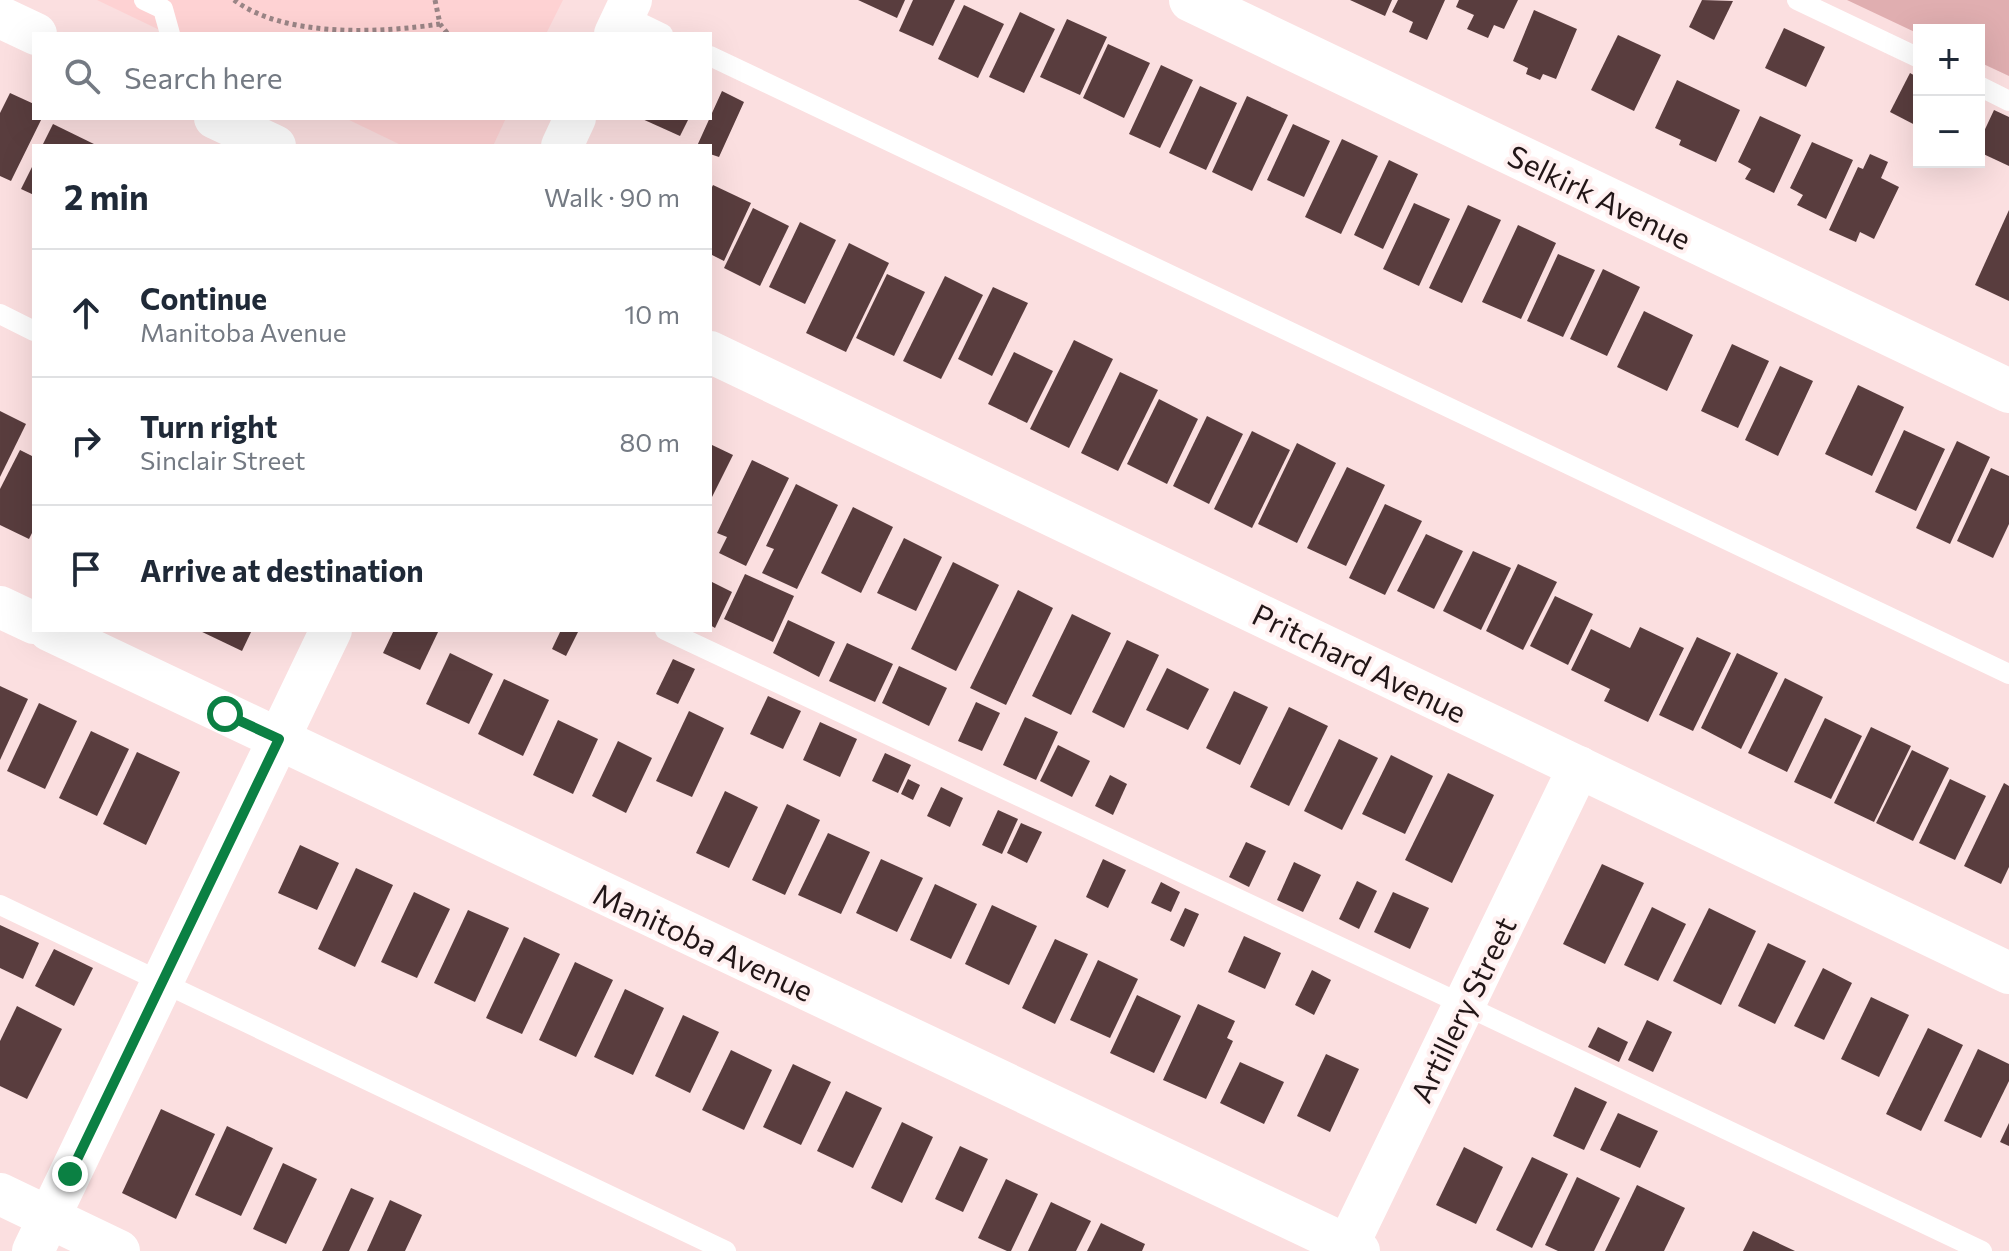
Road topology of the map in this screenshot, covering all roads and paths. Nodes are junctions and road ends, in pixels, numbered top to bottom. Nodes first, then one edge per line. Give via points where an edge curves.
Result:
1 (144, 0) edge
2 (234, 0) edge
3 (435, 0) edge
4 (1191, 0) edge
5 (1797, 0) edge
6 (623, 16) edge
7 (0, 17) edge
8 (440, 24) junction
9 (32, 32) edge
10 (169, 32) edge
11 (446, 32) edge
12 (659, 32) edge
13 (1913, 55) edge
14 (712, 57) edge
15 (1985, 89) edge
16 (2009, 101) edge
17 (219, 120) edge
18 (574, 120) edge
19 (271, 144) edge
20 (563, 144) edge
21 (0, 314) edge
22 (32, 330) edge
23 (712, 353) edge
24 (2009, 391) edge
25 (0, 607) edge
26 (32, 622) edge
27 (53, 632) edge
28 (330, 632) edge
29 (669, 632) edge
30 (2009, 674) edge
31 (279, 739) junction
32 (1579, 767) junction
33 (0, 905) edge
34 (2009, 973) edge
35 (162, 982) junction
36 (1464, 1005) junction
37 (0, 1194) edge
38 (41, 1234) edge
39 (1350, 1249) edge
40 (119, 1251) edge
41 (726, 1251) edge
42 (1982, 1251) edge

1 - 10 lane via 163,9
2 - 8 path via 275,20 328,29
3 - 8 path
4 - 24 main road, Selkirk Avenue
5 - 13 lane
6 - 12 lane
7 - 9 street
8 - 11 path
14 - 30 lane
15 - 16 lane
17 - 19 street
18 - 20 street
21 - 22 lane
23 - 32 street, Pritchard Avenue
25 - 26 street
27 - 31 street, Manitoba Avenue
28 - 31 street
29 - 36 lane
31 - 35 street
31 - 39 street, Manitoba Avenue
32 - 34 street, Pritchard Avenue
32 - 36 street, Artillery Street
33 - 35 lane
35 - 38 street
35 - 41 lane
36 - 39 street, Artillery Street
36 - 42 lane
37 - 38 street
38 - 40 street

